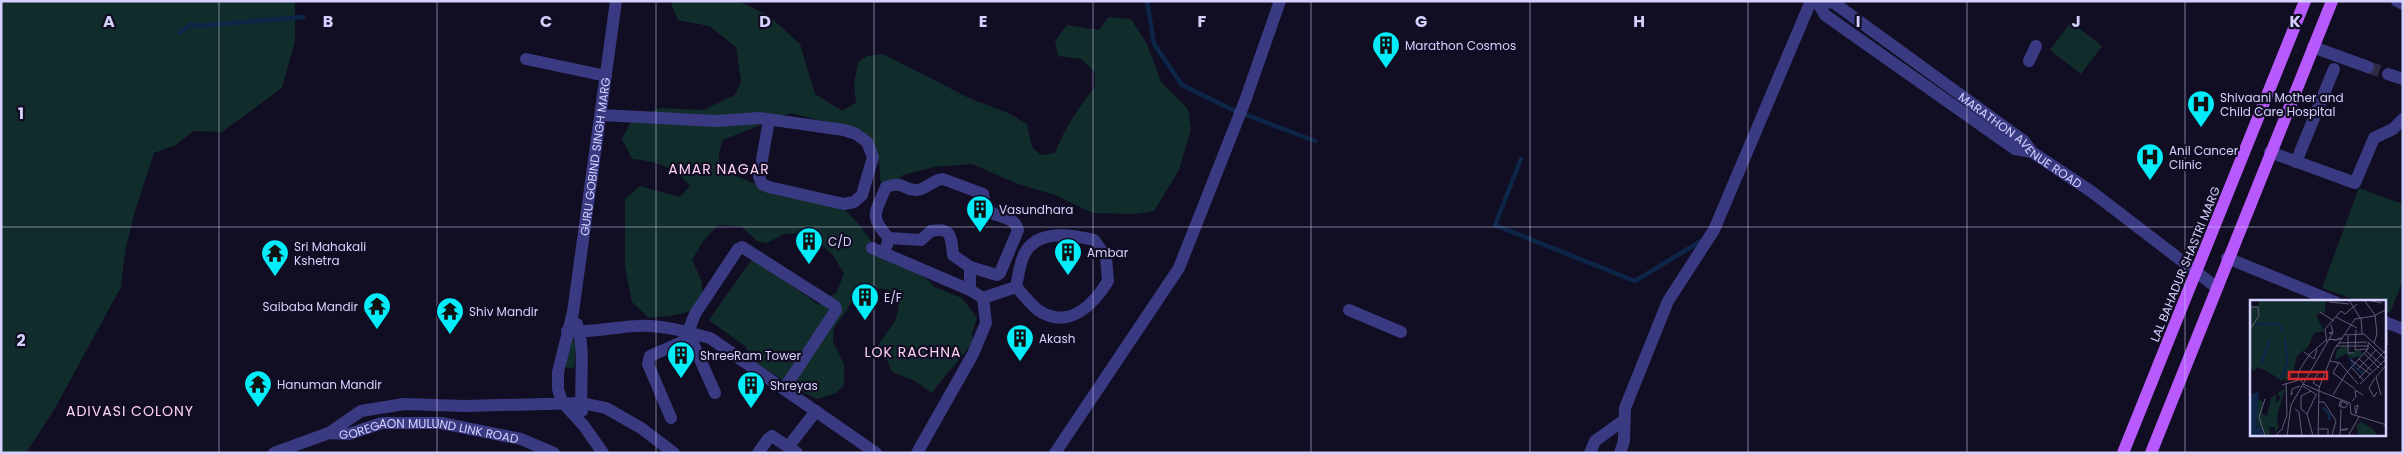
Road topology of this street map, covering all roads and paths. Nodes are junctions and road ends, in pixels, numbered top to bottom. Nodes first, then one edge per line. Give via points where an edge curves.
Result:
1 (616, 1) edge
2 (1280, 1) edge
3 (1811, 1) edge
4 (1819, 1) edge
5 (2305, 1) edge
6 (2332, 1) edge
7 (2397, 1) edge
8 (2403, 4) edge
9 (2036, 46) dead end
10 (2313, 47) junction
11 (526, 59) dead end
12 (2029, 61) dead end
13 (2368, 67) tunnel mouth
14 (2334, 69) dead end
15 (2388, 74) tunnel mouth
16 (606, 76) junction
17 (2403, 80) edge
18 (601, 115) junction
19 (2403, 119) edge
20 (769, 120) junction
21 (2270, 152) junction
22 (2296, 162) junction
23 (889, 238) junction
24 (2227, 258) junction
25 (970, 267) junction
26 (2198, 271) junction
27 (1016, 287) junction
28 (2216, 287) junction
29 (970, 290) junction
30 (983, 298) junction
31 (2330, 300) edge
32 (1349, 310) dead end
33 (573, 312) junction
34 (2386, 322) edge
35 (2403, 329) edge
36 (567, 331) junction
37 (580, 332) junction
38 (1401, 332) dead end
39 (689, 335) junction
40 (784, 389) junction
41 (715, 393) dead end
42 (562, 402) junction
43 (582, 403) junction
44 (816, 411) junction
45 (671, 418) dead end
46 (1624, 420) junction
47 (584, 426) junction
48 (329, 433) junction
49 (793, 450) edge
50 (274, 453) edge
51 (554, 453) edge
52 (603, 453) edge
53 (674, 453) edge
54 (758, 453) edge
55 (876, 453) edge
56 (917, 453) edge
57 (1054, 453) edge
58 (1590, 453) edge
59 (1620, 453) edge
60 (2124, 453) edge
61 (2151, 453) edge

1 - 16 street, GURU GOBIND SINGH MARG
2 - 57 street via 1243,106 1179,268
3 - 46 street via 1714,230 1668,301 1625,408
4 - 26 street, MARATHON AVENUE ROAD via 1825,15 2015,149 2032,152 2092,192
5 - 26 main road, LAL BAHADUR SHASTRI MARG
6 - 10 main road
7 - 8 street
9 - 12 street
10 - 13 street
10 - 21 main road
11 - 16 street
14 - 22 street
15 - 17 street
16 - 18 street, GURU GOBIND SINGH MARG
18 - 20 street via 678,120
18 - 33 street, GURU GOBIND SINGH MARG
19 - 22 street via 2393,129 2374,138 2355,183
20 - 20 street via 844,130 862,138 873,157 862,195 854,202 844,204 762,184 759,177
21 - 22 street
21 - 24 main road
23 - 25 street via 921,240 931,231 945,230 952,241 953,254
23 - 25 street via 875,220 886,187 902,184 918,190 943,179 983,194 985,206 990,211 1017,224 1018,230 1000,273 997,275
23 - 29 street via 878,251
24 - 28 main road
24 - 31 street
25 - 29 street
26 - 28 street, MARATHON AVENUE ROAD
26 - 60 main road, LAL BAHADUR SHASTRI MARG
27 - 27 street via 1022,257 1034,241 1070,234 1094,240 1106,257 1106,285 1070,318 1041,312
27 - 30 street
28 - 61 main road
29 - 30 street
30 - 56 street via 986,324 973,354
32 - 38 street
33 - 36 street, GURU GOBIND SINGH MARG
33 - 37 street, GURU GOBIND SINGH MARG
34 - 35 street
36 - 37 street
36 - 42 street, GURU GOBIND SINGH MARG via 558,372
37 - 39 street via 639,325
37 - 43 street, GURU GOBIND SINGH MARG
39 - 40 street via 710,338
39 - 40 street via 695,314 742,247 835,306 836,310
39 - 41 street
39 - 45 street via 648,359
40 - 44 street
42 - 43 street
42 - 47 street
42 - 48 street via 464,406 404,404 361,411
43 - 47 street, GURU GOBIND SINGH MARG
43 - 53 street via 606,408 641,428
44 - 49 street
44 - 55 street
46 - 58 street via 1594,441
46 - 59 street via 1624,441
47 - 52 street
48 - 50 street, GOREGAON MULUND LINK ROAD
48 - 51 street, GOREGAON MULUND LINK ROAD via 348,434 382,423 440,423 521,439
49 - 54 street via 772,436

